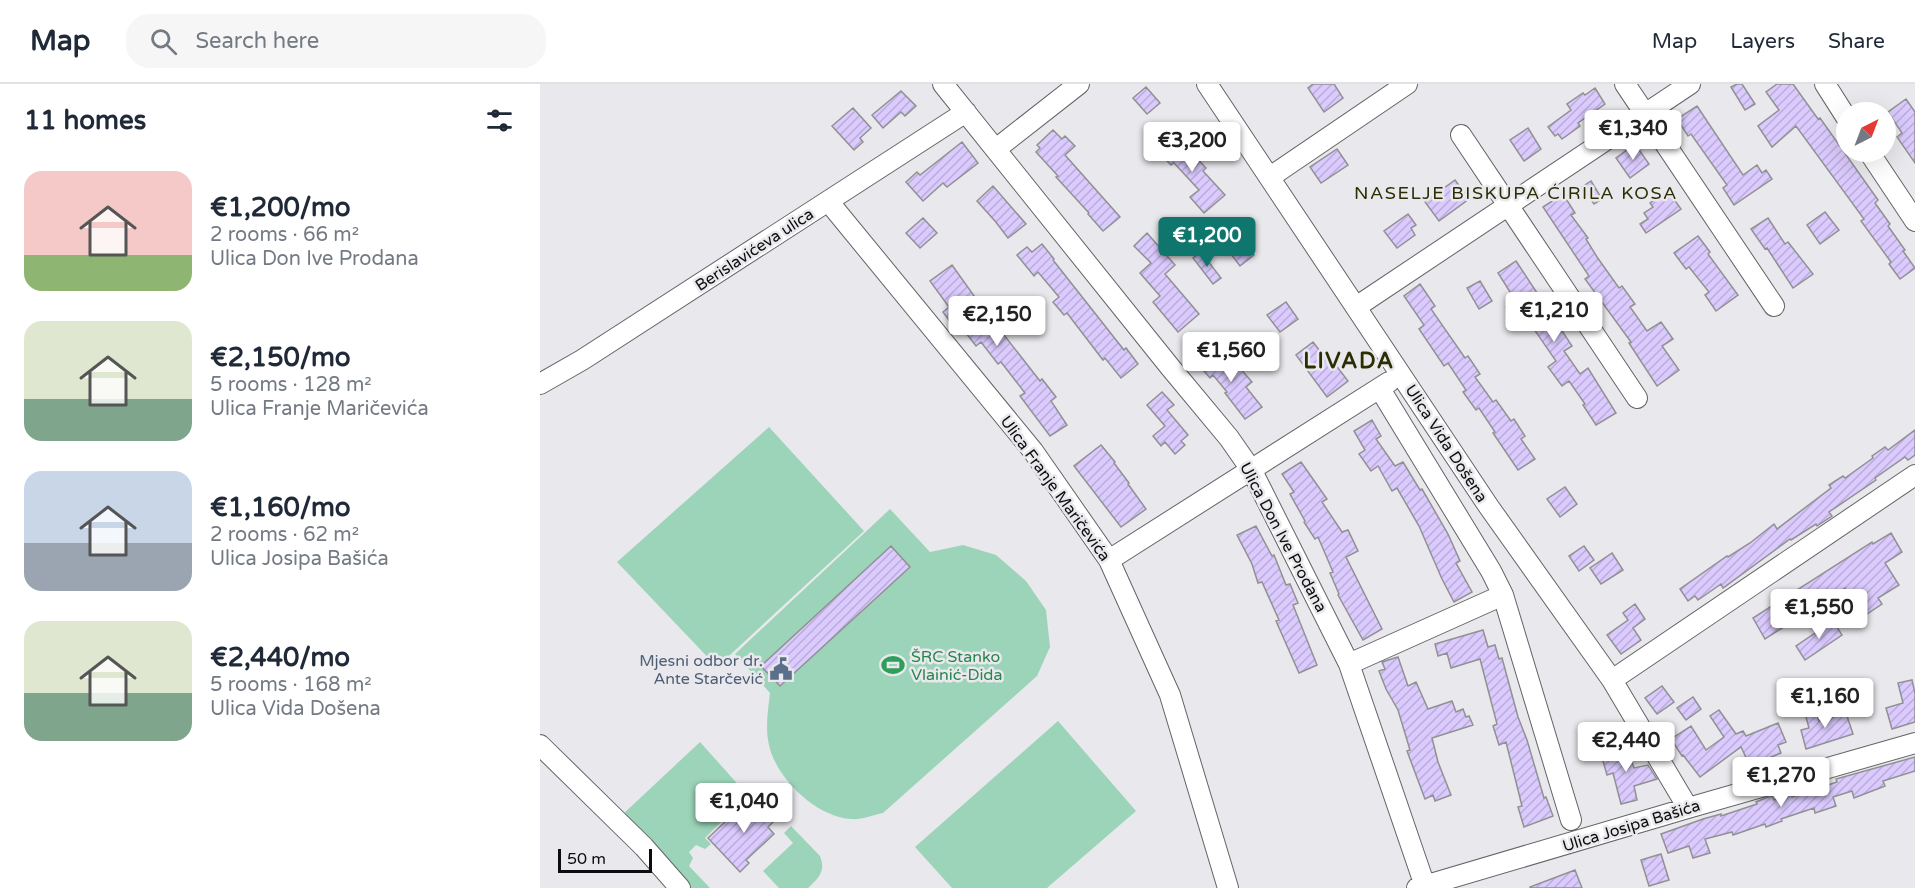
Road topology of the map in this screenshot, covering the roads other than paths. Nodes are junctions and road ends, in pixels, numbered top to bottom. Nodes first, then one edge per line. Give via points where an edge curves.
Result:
1 (943, 84) edge
2 (1079, 84) edge
3 (1207, 84) edge
4 (1407, 84) edge
5 (1625, 84) edge
6 (1690, 84) edge
7 (1825, 84) edge
8 (1836, 102) edge
9 (966, 112) junction
10 (1646, 113) junction
11 (1461, 135) dead end
12 (996, 149) junction
13 (1876, 162) edge
14 (1270, 177) junction
15 (828, 201) junction
16 (1507, 206) junction
17 (1915, 221) edge
18 (1774, 306) dead end
19 (1356, 307) junction
20 (1402, 374) junction
21 (540, 384) edge
22 (1380, 389) junction
23 (1637, 398) dead end
24 (1252, 471) junction
25 (1915, 475) edge
26 (1109, 560) junction
27 (1503, 595) junction
28 (1349, 664) junction
29 (1612, 680) junction
30 (1915, 743) edge
31 (540, 745) edge
32 (1688, 807) junction
33 (1571, 820) dead end
34 (1421, 887) edge
35 (680, 888) edge
36 (1228, 888) edge

1 - 9 street, Ulica Don Ive Prodana
2 - 12 street
3 - 14 street, Ulica Vida Došena
4 - 14 street
5 - 10 street
6 - 10 street
7 - 8 street
9 - 12 street, Ulica Don Ive Prodana
9 - 15 street, Berislavićeva ulica
10 - 16 street
10 - 18 street
11 - 16 street
12 - 24 street, Ulica Don Ive Prodana
13 - 17 street
14 - 19 street, Ulica Vida Došena
15 - 21 street, Berislavićeva ulica
15 - 26 street, Ulica Franje Maričevića via 1033,451
16 - 19 street
16 - 23 street
19 - 20 street, Ulica Vida Došena
20 - 22 street
20 - 29 street, Ulica Vida Došena via 1489,507
22 - 24 street
22 - 27 street, Ulica Vida Došena
24 - 26 street
24 - 28 street, Ulica Don Ive Prodana
25 - 29 street
26 - 36 street, Ulica Franje Maričevića via 1170,695
27 - 28 street
27 - 33 street, Ulica Vida Došena
28 - 34 street, Ulica Don Ive Prodana
29 - 32 street, Ulica Vida Došena
30 - 32 street, Ulica Josipa Bašića
31 - 35 street
32 - 34 street, Ulica Josipa Bašića

